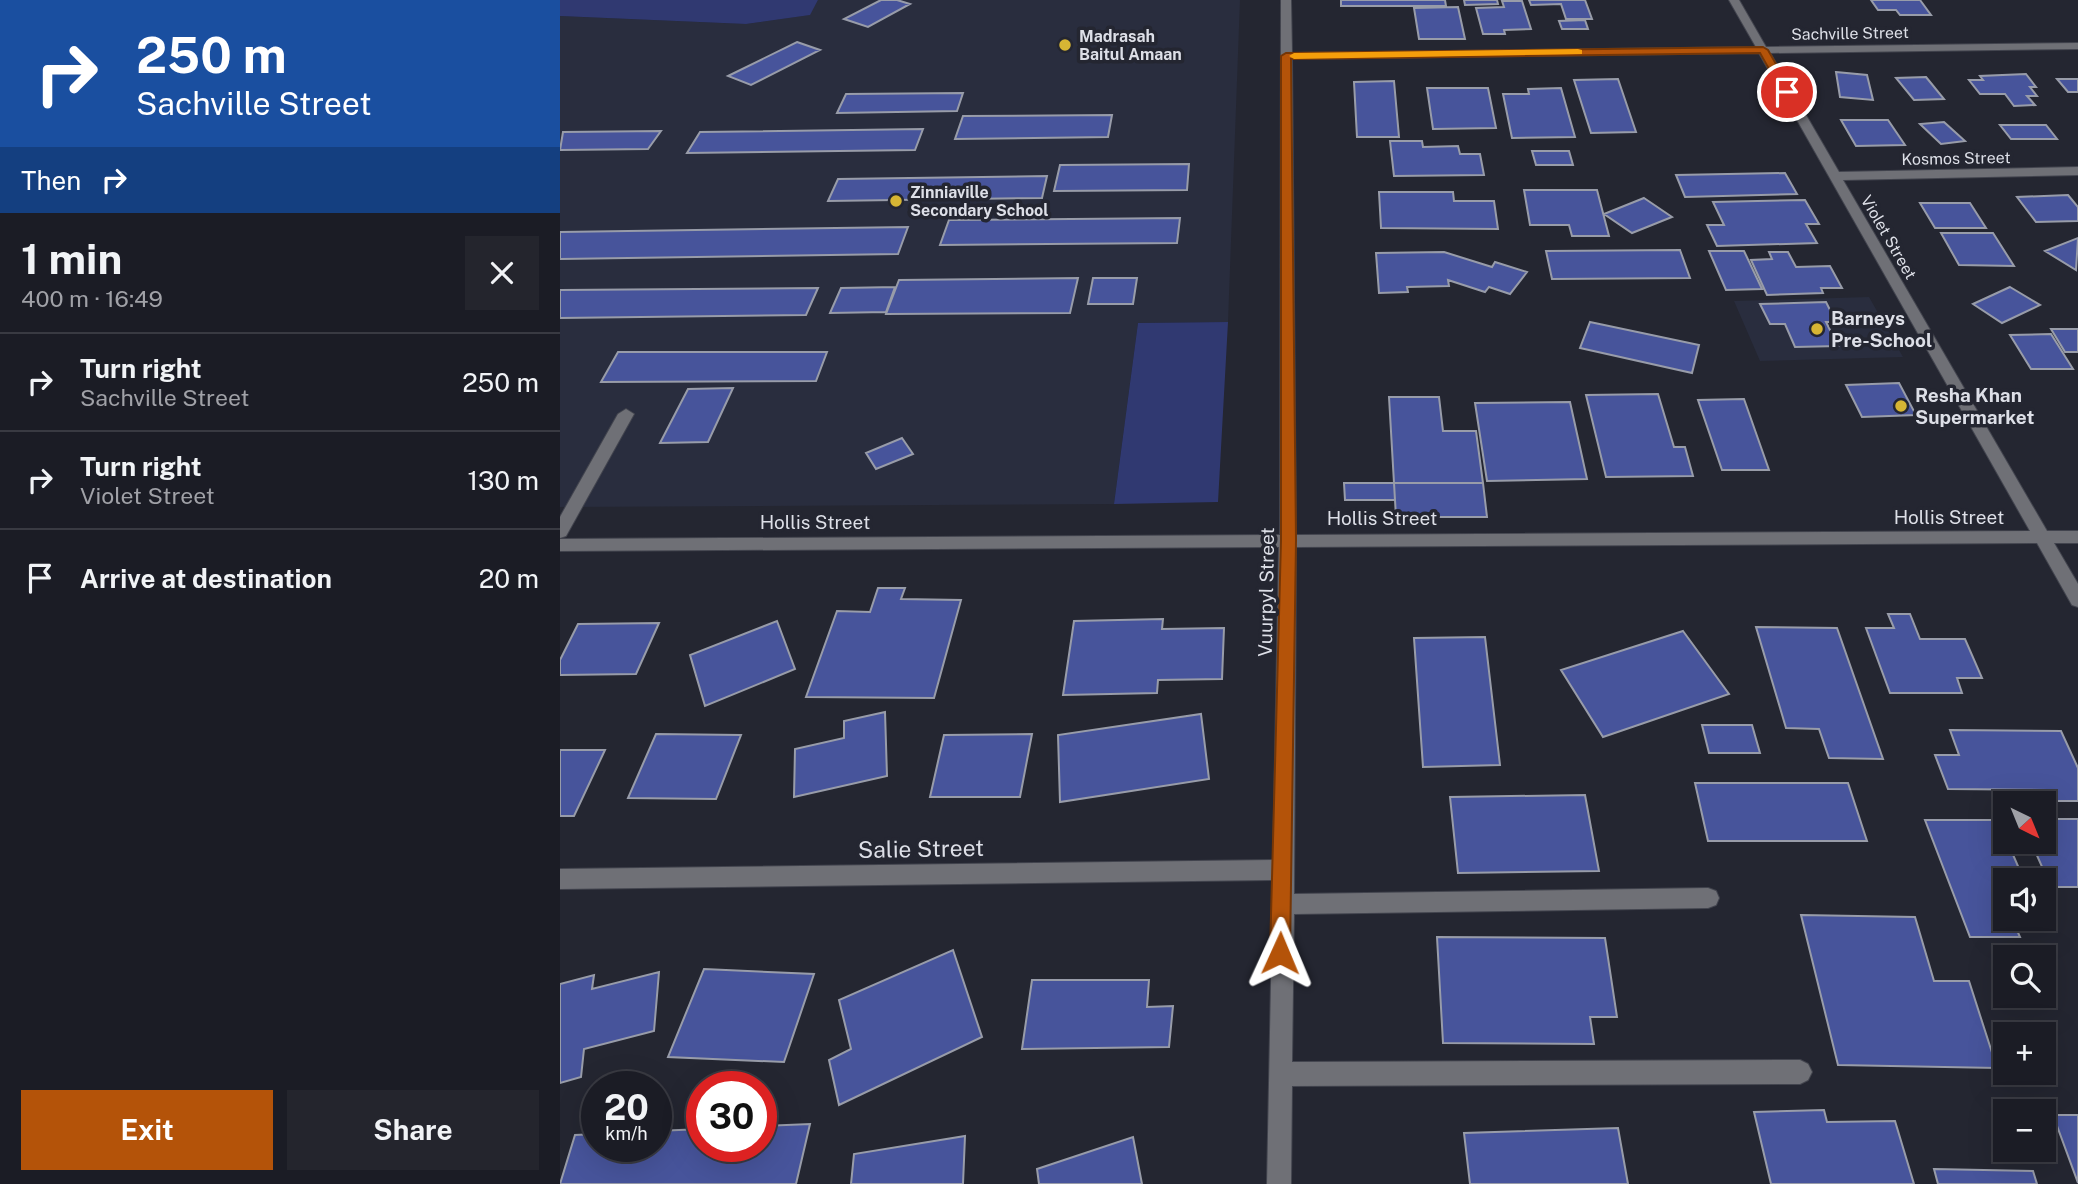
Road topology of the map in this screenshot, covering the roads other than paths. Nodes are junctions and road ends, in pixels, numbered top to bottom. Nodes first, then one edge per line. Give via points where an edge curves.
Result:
1 (1286, 0) edge
2 (1734, 0) edge
3 (2078, 47) edge
4 (1763, 50) junction
5 (1286, 56) junction
6 (2078, 171) edge
7 (1834, 176) junction
8 (625, 414) dead end
9 (560, 532) edge
10 (2078, 537) edge
11 (2044, 538) junction
12 (1289, 540) junction
13 (560, 545) edge
14 (2078, 600) edge
15 (1282, 870) junction
16 (560, 879) edge
17 (1708, 898) dead end
18 (1281, 904) junction
19 (1800, 1072) dead end
20 (1279, 1074) junction
21 (1279, 1184) edge

1 - 5 street, Vuurpyl Street
2 - 4 street, Violet Street
3 - 4 street, Sachville Street
4 - 5 street, Sachville Street
4 - 7 street, Violet Street
5 - 12 street, Vuurpyl Street
6 - 7 street, Kosmos Street
7 - 11 street, Violet Street
8 - 9 street
10 - 11 street, Hollis Street
11 - 12 street, Hollis Street
11 - 14 street, Violet Street
12 - 13 street, Hollis Street
12 - 15 street, Vuurpyl Street
15 - 16 street, Salie Street
15 - 18 street, Vuurpyl Street
17 - 18 street
18 - 20 street, Vuurpyl Street
19 - 20 street
20 - 21 street, Vuurpyl Street

